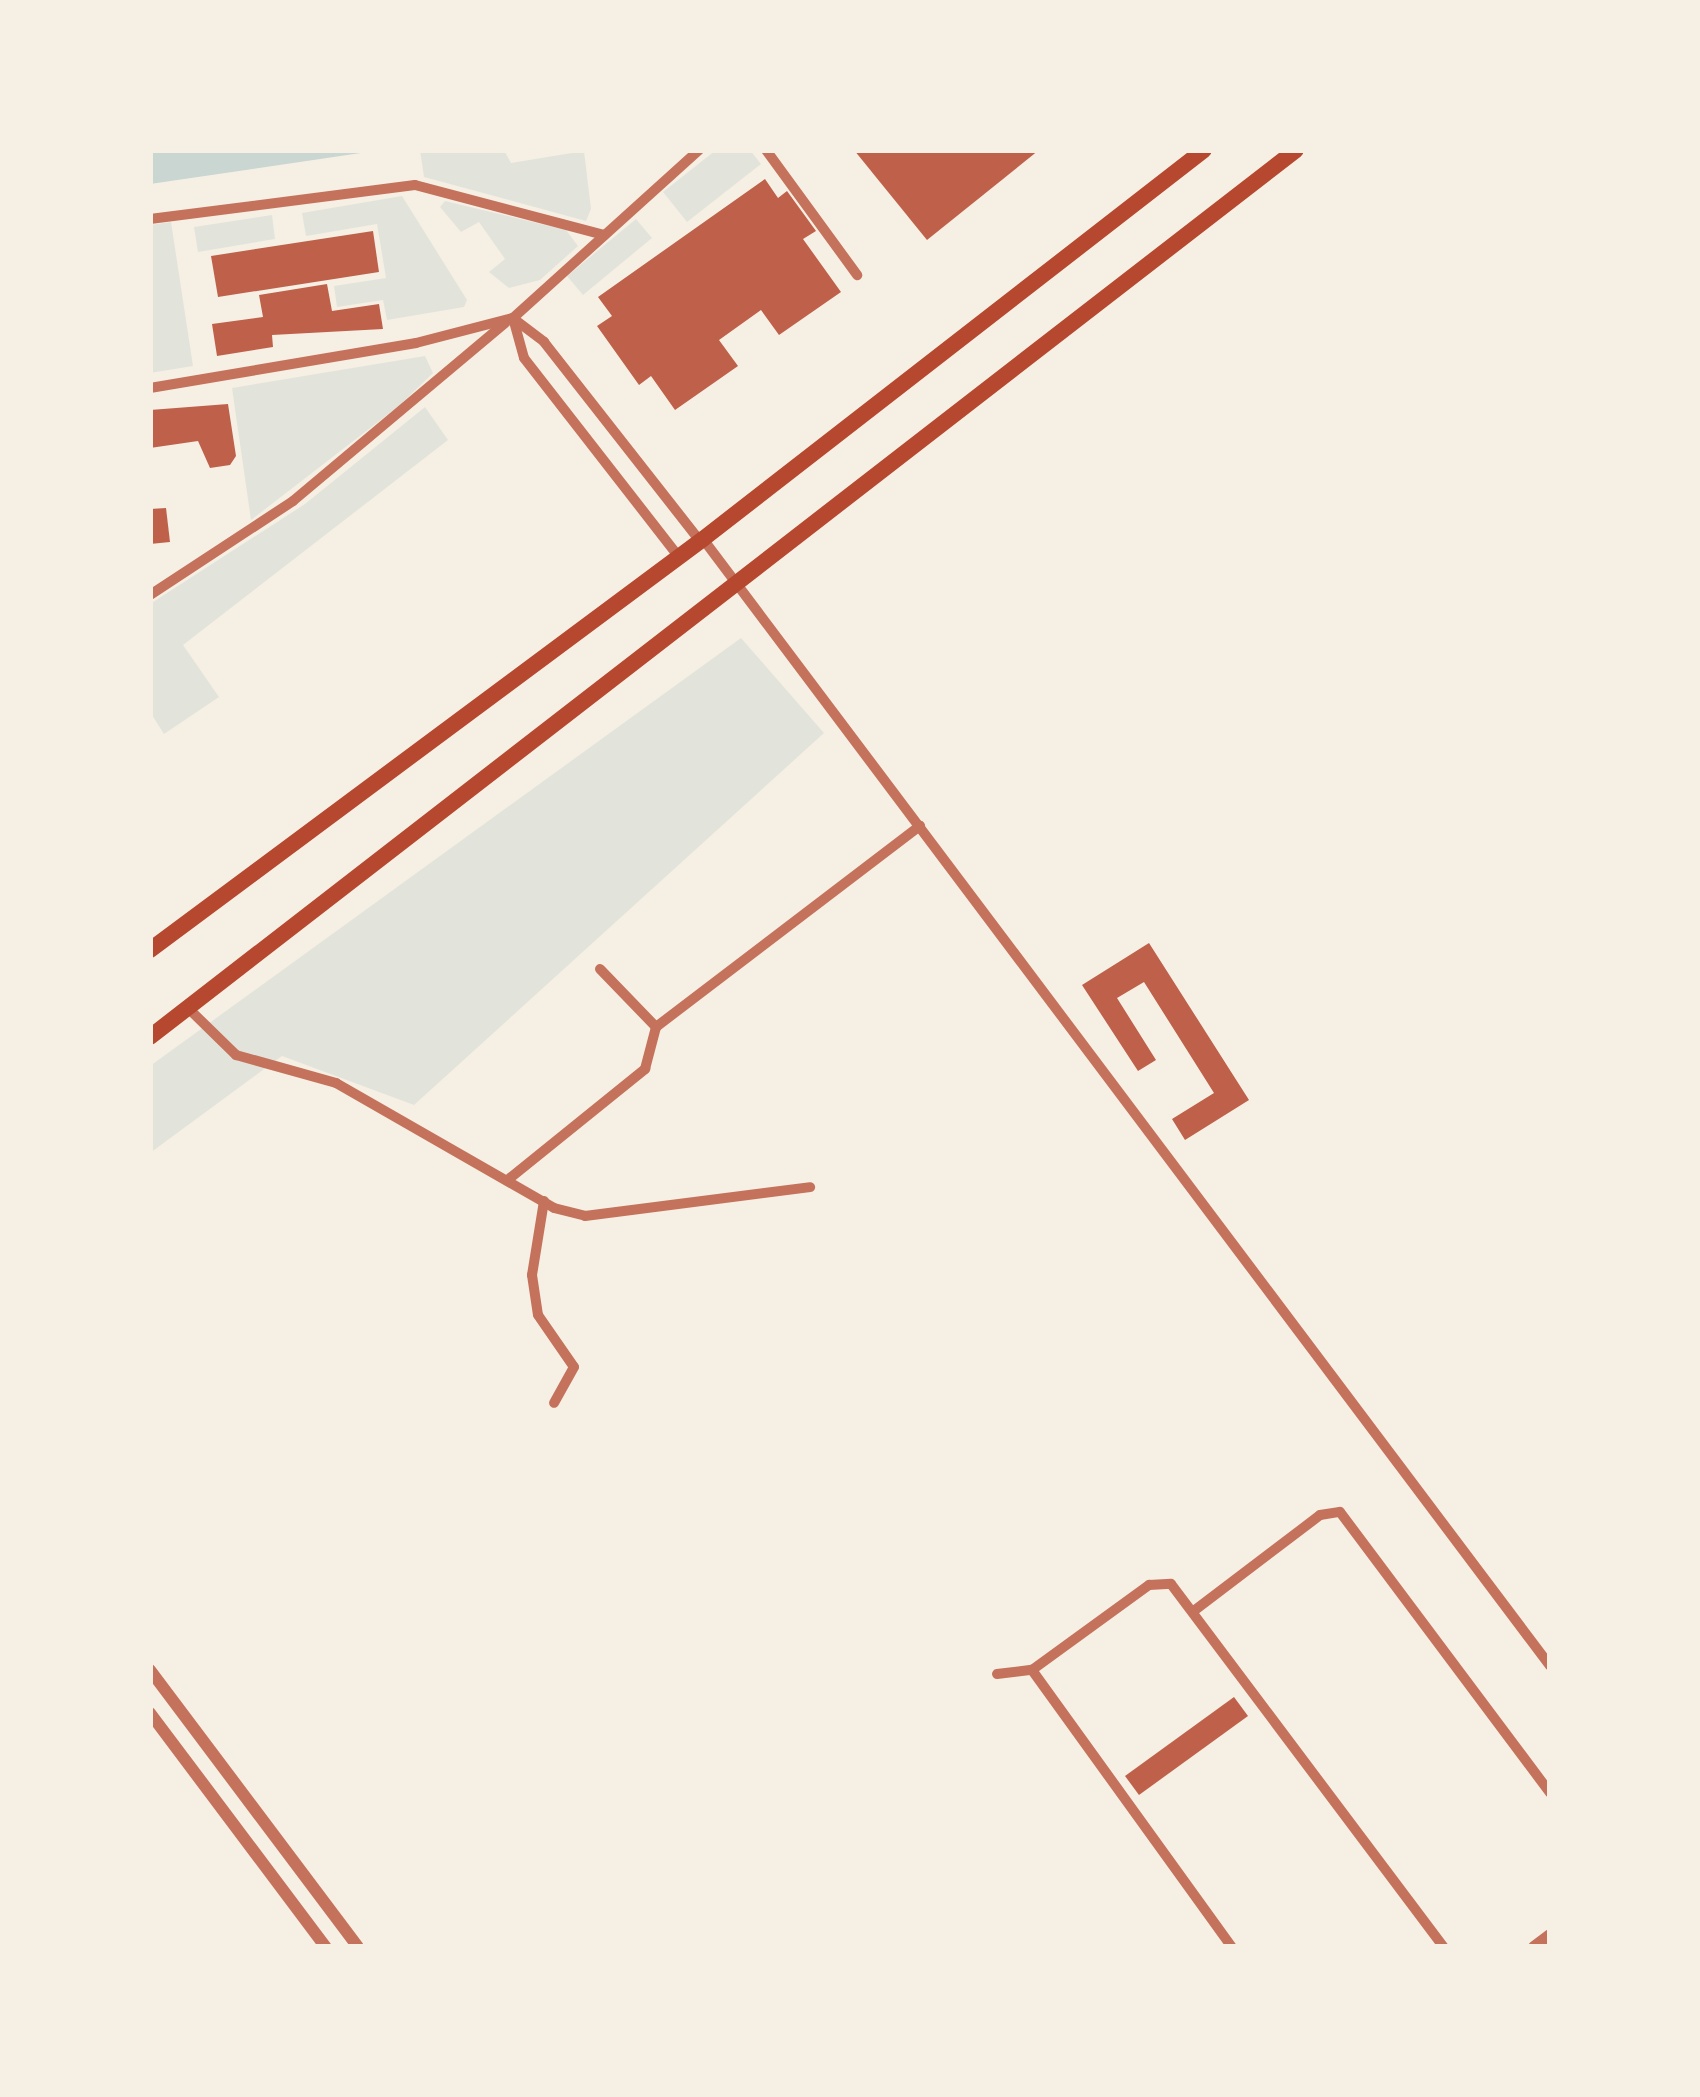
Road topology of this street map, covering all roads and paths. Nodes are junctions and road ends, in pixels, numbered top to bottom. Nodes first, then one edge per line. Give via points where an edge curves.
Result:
1 (700, 150) edge
2 (766, 150) edge
3 (1204, 150) edge
4 (1296, 150) edge
5 (150, 219) edge
6 (604, 235) junction
7 (857, 274) dead end
8 (512, 318) junction
9 (150, 388) edge
10 (702, 540) junction
11 (679, 557) junction
12 (739, 585) junction
13 (150, 595) edge
14 (920, 826) junction
15 (150, 950) edge
16 (600, 969) dead end
17 (189, 1010) junction
18 (656, 1027) junction
19 (150, 1037) edge
20 (510, 1178) junction
21 (810, 1187) dead end
22 (544, 1201) junction
23 (554, 1403) dead end
24 (1195, 1610) junction
25 (1550, 1666) edge
26 (1032, 1670) junction
27 (997, 1674) dead end
28 (153, 1680) edge
29 (150, 1713) edge
30 (1550, 1793) edge
31 (1550, 1935) edge
32 (326, 1947) edge
33 (358, 1947) edge
34 (1232, 1947) edge
35 (1444, 1947) edge
36 (1534, 1947) edge

1 - 6 street
2 - 7 street
3 - 10 main road
4 - 12 main road
5 - 6 street via 415,184
6 - 8 street
8 - 9 street via 416,343
8 - 10 street via 544,342
8 - 11 street via 524,358
8 - 13 street via 293,501
10 - 11 main road
10 - 12 street
11 - 15 main road
12 - 14 street
12 - 17 main road
14 - 18 street
14 - 25 street
16 - 18 street
17 - 19 main road
17 - 20 street via 236,1055 337,1083
18 - 20 street via 645,1069
20 - 22 street
21 - 22 street via 585,1216
22 - 23 street via 534,1241 538,1315 574,1367
24 - 26 street via 1171,1584 1149,1586
24 - 30 street via 1320,1515 1340,1512
24 - 35 street
26 - 27 street
26 - 34 street
28 - 33 street
29 - 32 street
31 - 36 street

